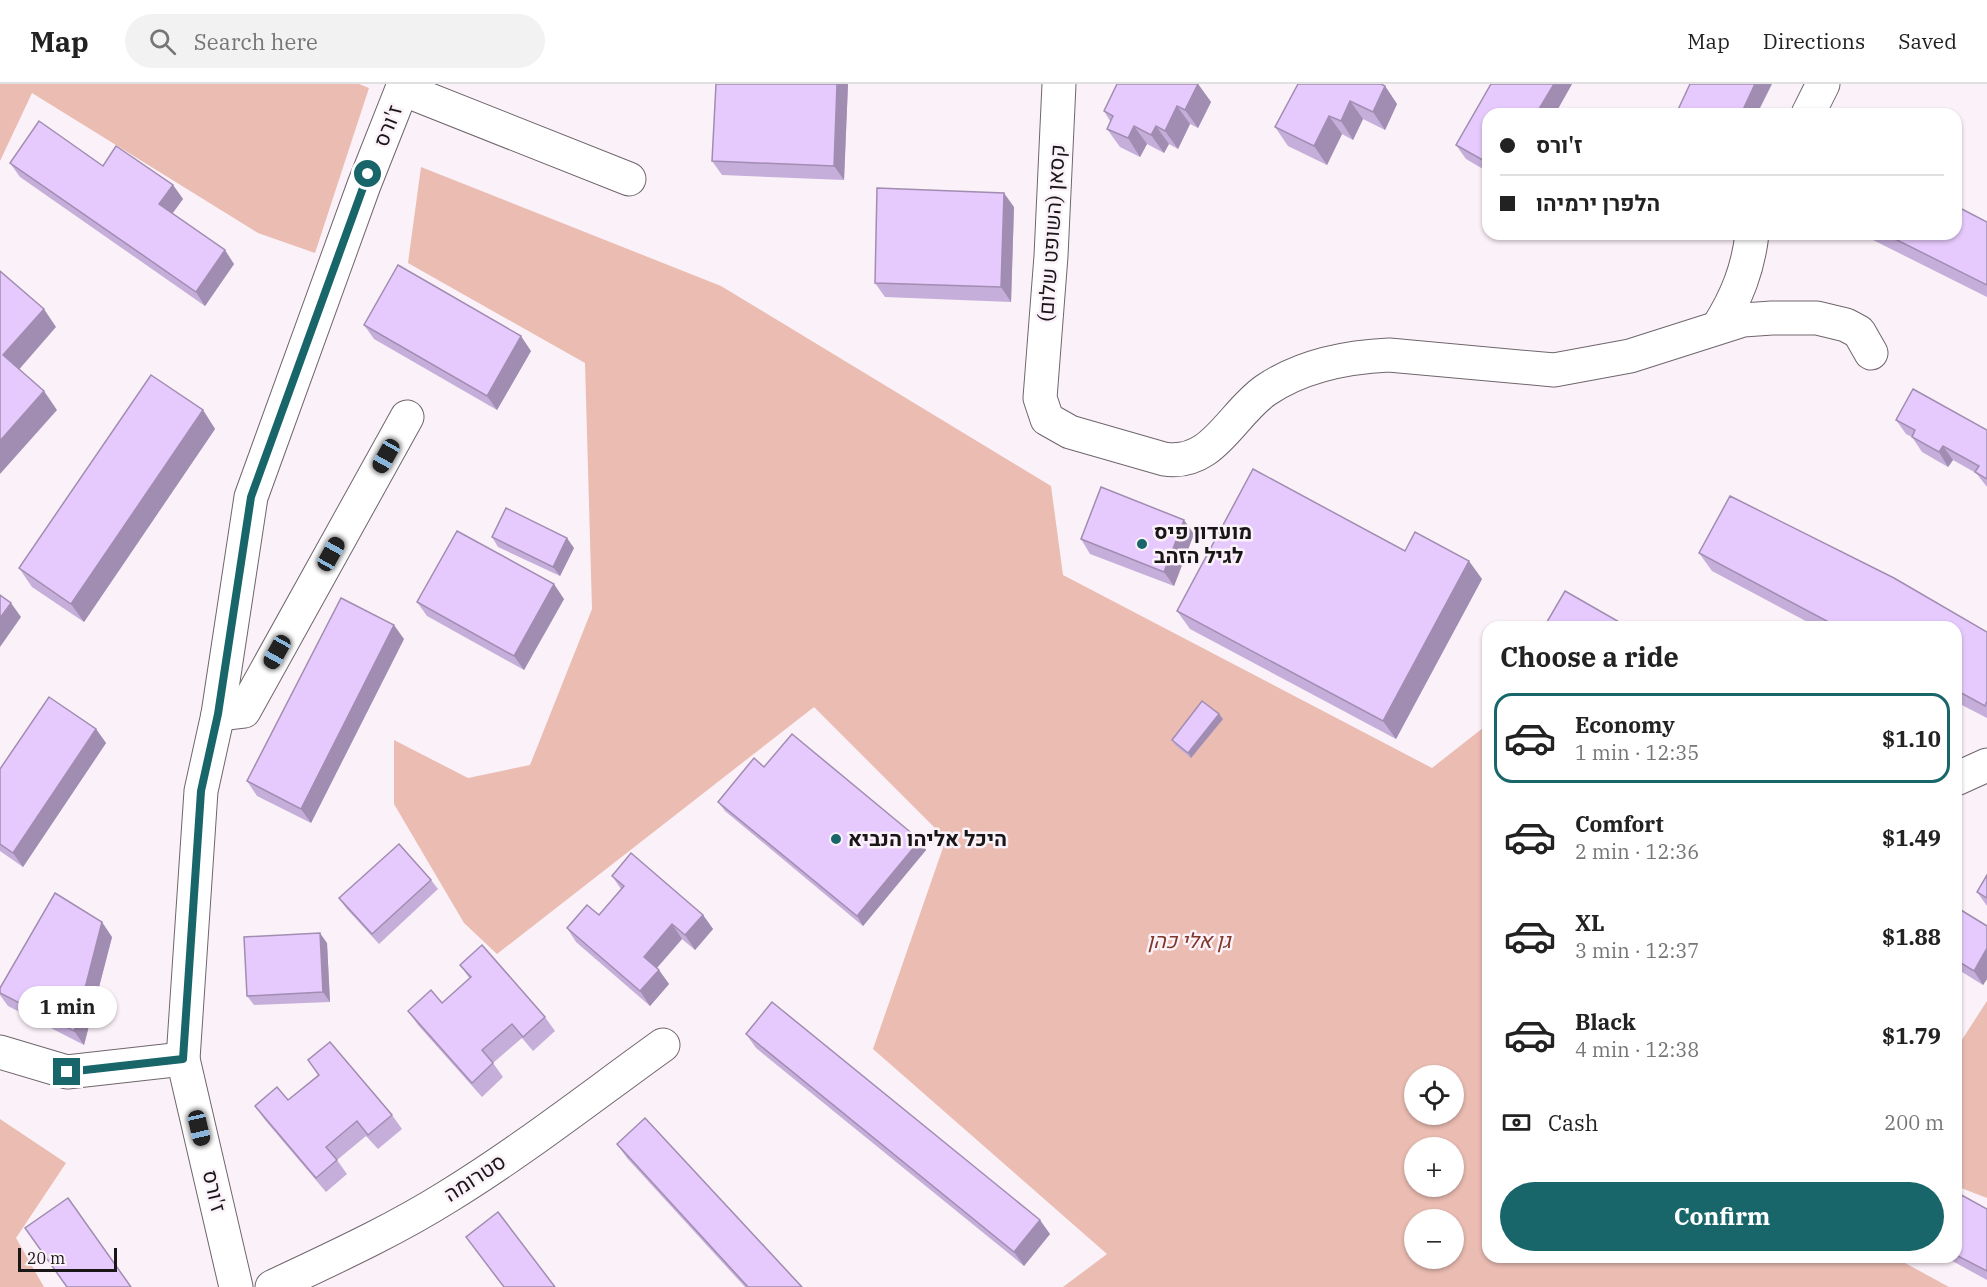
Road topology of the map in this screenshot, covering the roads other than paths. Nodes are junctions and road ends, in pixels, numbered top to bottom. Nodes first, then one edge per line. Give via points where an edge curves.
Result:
1 (1059, 84) edge
2 (1823, 84) edge
3 (403, 87) edge
4 (1811, 108) edge
5 (629, 179) dead end
6 (1751, 240) edge
7 (1718, 327) junction
8 (1871, 353) dead end
9 (407, 417) dead end
10 (218, 714) junction
11 (1987, 765) edge
12 (1962, 776) edge
13 (663, 1045) dead end
14 (0, 1052) edge
15 (183, 1059) junction
16 (236, 1287) edge
17 (272, 1287) edge

1 - 7 street, קסאן (השופט שלום) via 1040,381 1043,410 1047,420 1056,426 1164,459 1208,464 1216,442 1242,411 1266,391 1297,373 1340,360 1389,356 1554,370 1630,356
2 - 4 street
3 - 5 street
3 - 10 street, ז'ורס via 251,497
6 - 7 street via 1740,290
7 - 8 street via 1763,318 1817,318 1859,332
9 - 10 street via 244,711
10 - 15 street, ז'ורס via 201,791
11 - 12 street
13 - 17 street, סטרומה via 445,1199
14 - 15 street via 67,1072
15 - 16 street, ז'ורס

